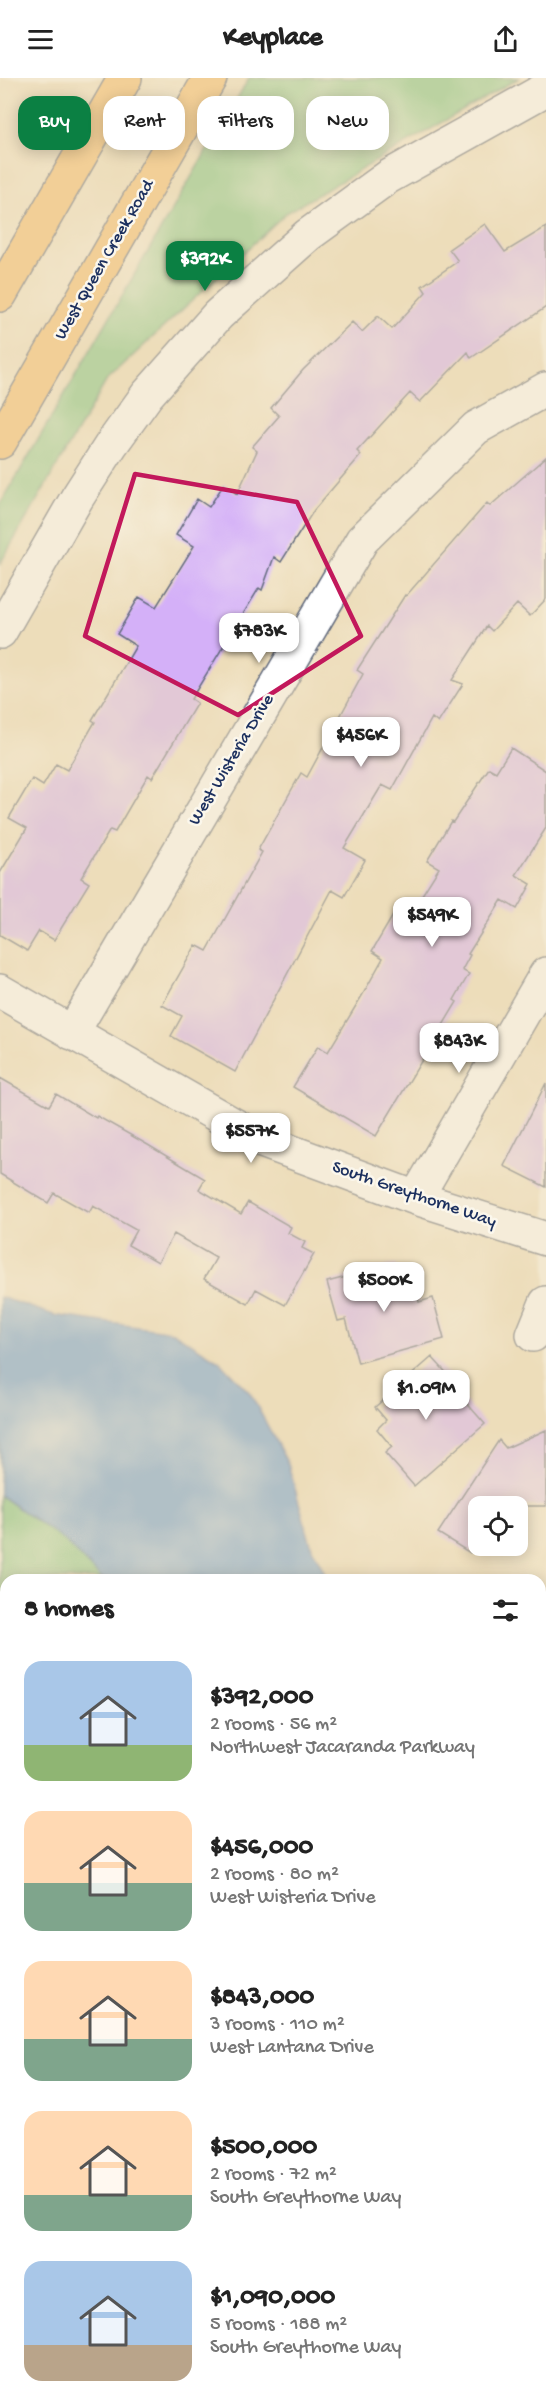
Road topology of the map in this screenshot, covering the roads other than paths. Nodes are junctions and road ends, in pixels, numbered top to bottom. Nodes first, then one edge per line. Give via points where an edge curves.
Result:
1 (125, 78) edge
2 (210, 78) edge
3 (546, 89) edge
4 (0, 295) edge
5 (546, 388) edge
6 (0, 442) edge
7 (0, 632) edge
8 (546, 974) edge
9 (0, 990) edge
10 (72, 1033) junction
11 (416, 1198) junction
12 (546, 1239) edge
13 (546, 1303) edge
14 (533, 1335) dead end

1 - 4 main road
2 - 6 main road, West Queen Creek Road
3 - 7 street via 388,177 308,235 218,315 147,395 111,445
5 - 10 street, West Wisteria Drive via 476,428 362,540
8 - 11 street
9 - 10 street, South Greythorne Way
10 - 11 street, South Greythorne Way via 262,1141
11 - 12 street, South Greythorne Way
13 - 14 street

